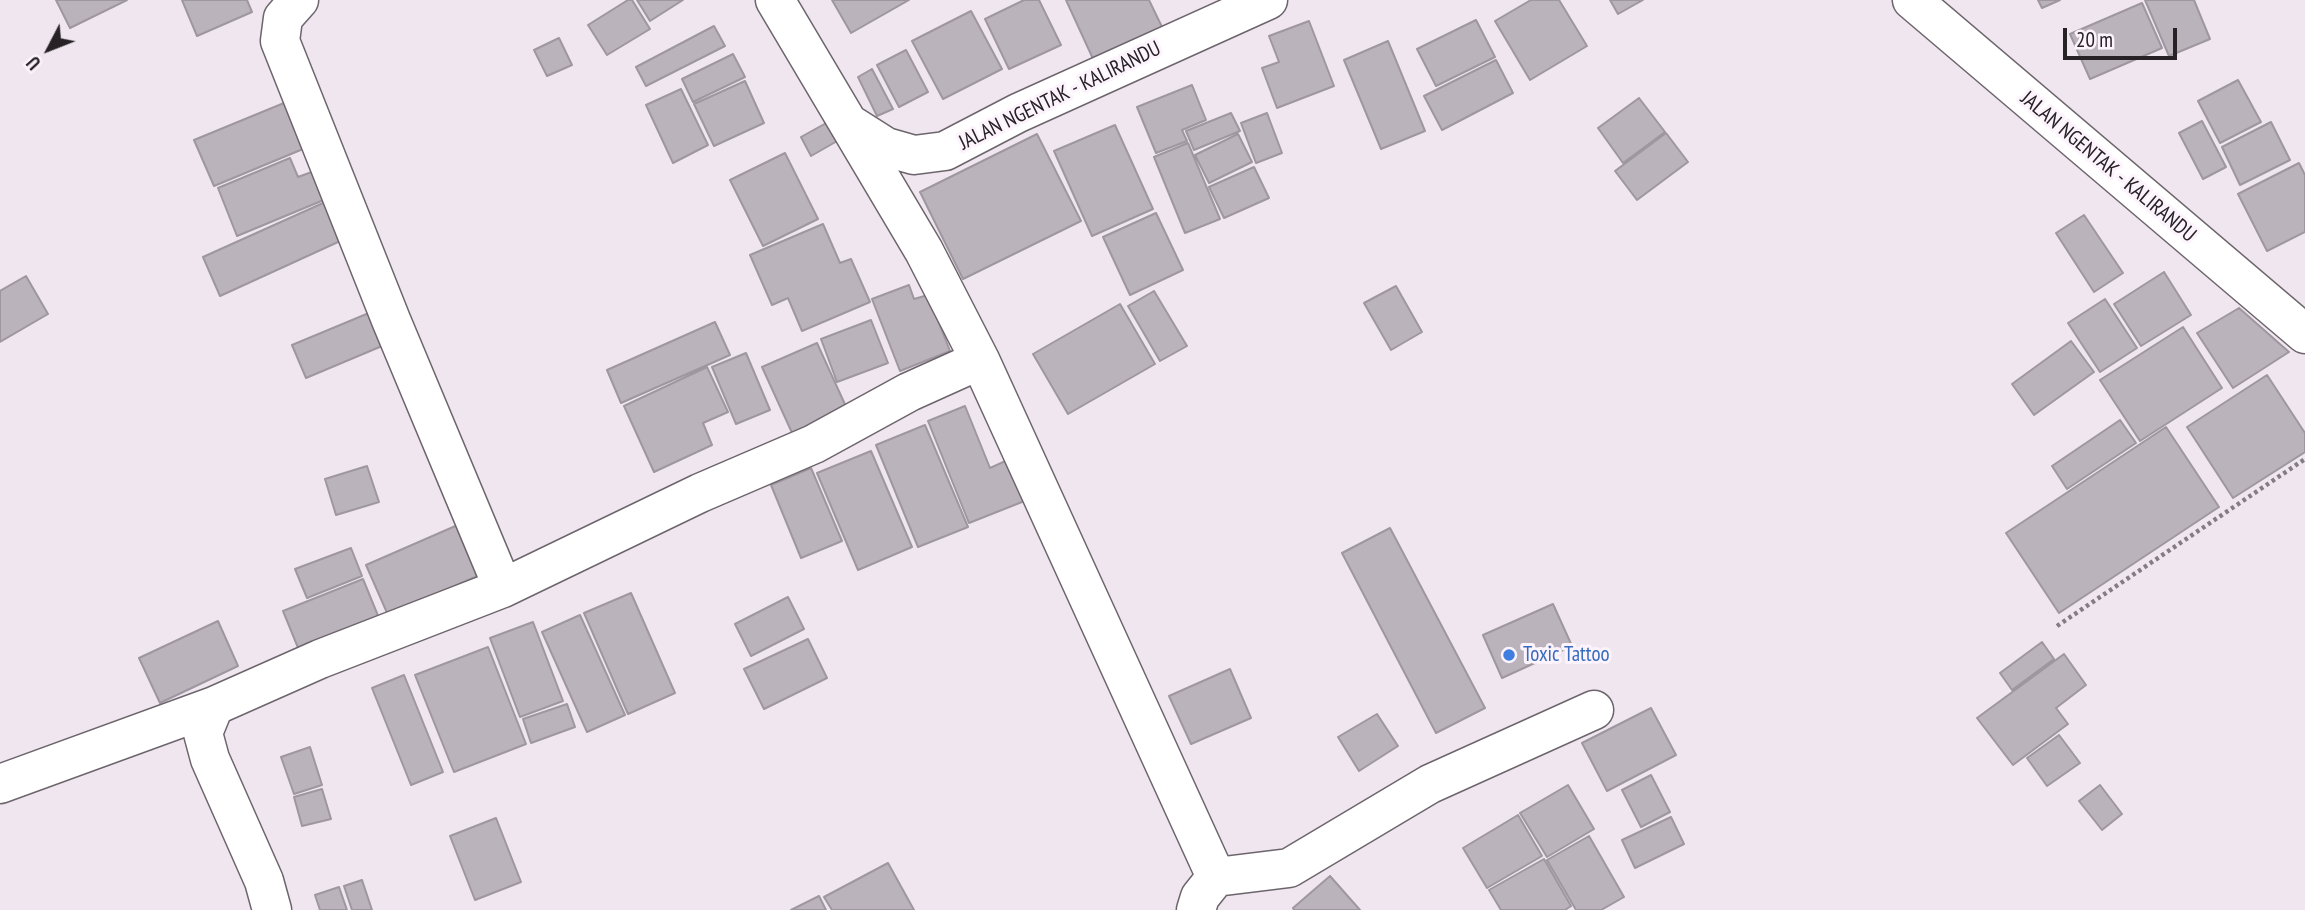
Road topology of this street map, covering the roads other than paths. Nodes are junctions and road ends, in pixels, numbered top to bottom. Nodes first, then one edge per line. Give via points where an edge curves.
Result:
1 (299, 0) edge
2 (775, 0) edge
3 (1268, 0) edge
4 (1912, 0) edge
5 (851, 125) junction
6 (2305, 334) edge
7 (981, 360) junction
8 (503, 589) junction
9 (214, 706) junction
10 (1594, 710) dead end
11 (0, 783) edge
12 (1216, 877) junction
13 (272, 910) edge
14 (1196, 910) edge

1 - 8 street via 283,18 280,41
2 - 5 street
3 - 5 street, JALAN NGENTAK - KALIRANDU via 1018,113 945,151 914,155 886,147
4 - 6 street, JALAN NGENTAK - KALIRANDU
5 - 7 street via 925,251
7 - 8 street via 909,392 814,444 700,493
7 - 12 street
8 - 9 street via 320,659
9 - 11 street
9 - 13 street via 203,733 210,760 264,881
10 - 12 street via 1430,784 1289,868
12 - 14 street

